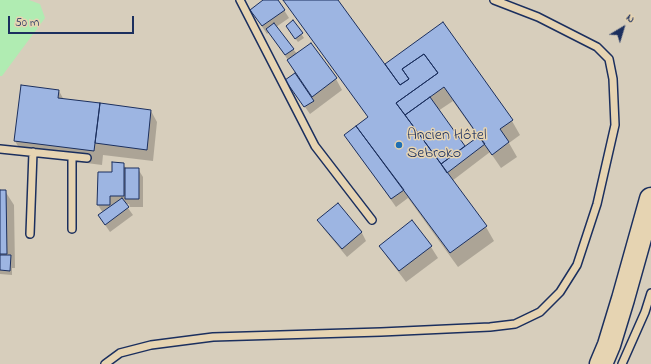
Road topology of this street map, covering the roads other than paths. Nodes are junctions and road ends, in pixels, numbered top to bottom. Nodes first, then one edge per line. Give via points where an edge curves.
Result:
1 (240, 0) edge
2 (494, 0) edge
3 (0, 149) edge
4 (33, 152) junction
5 (72, 157) junction
6 (88, 158) dead end
7 (651, 199) edge
8 (372, 220) dead end
9 (72, 229) dead end
10 (30, 234) dead end
11 (651, 293) edge
12 (105, 364) edge
13 (601, 364) edge
14 (622, 364) edge

1 - 8 lane via 315,146
2 - 12 lane via 538,17 597,47 608,59 613,79 616,125 597,204 577,265 560,292 540,312 515,324 490,327 205,338 151,344 120,353
3 - 4 lane
4 - 5 lane
4 - 10 lane
5 - 6 lane
5 - 9 lane
7 - 13 main road via 623,299
11 - 14 lane

